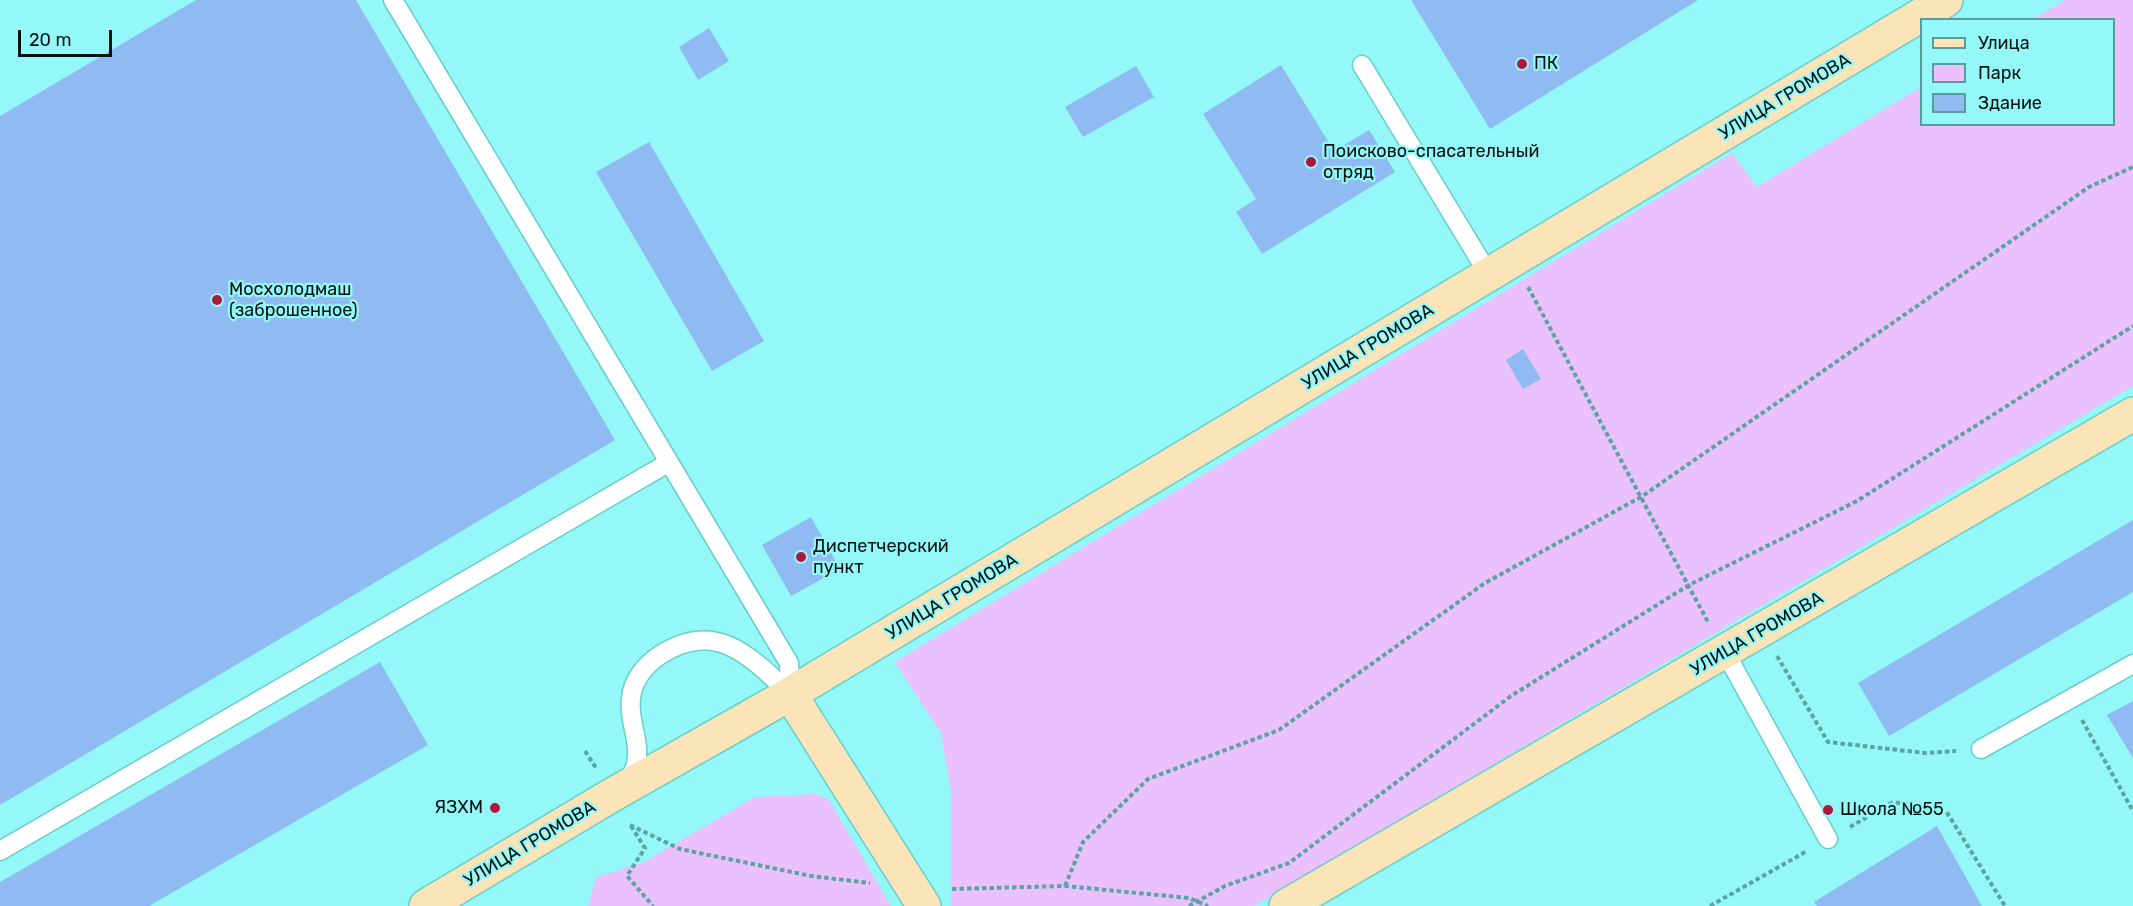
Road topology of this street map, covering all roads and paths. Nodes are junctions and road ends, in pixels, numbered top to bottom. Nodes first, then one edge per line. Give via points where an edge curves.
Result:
1 (393, 0) edge
2 (1946, 0) edge
3 (1362, 65) dead end
4 (2133, 167) edge
5 (1501, 267) junction
6 (2133, 326) edge
7 (2133, 414) edge
8 (668, 463) junction
9 (1641, 497) junction
10 (1689, 585) junction
11 (1725, 652) junction
12 (1775, 652) dead end
13 (2133, 663) edge
14 (790, 694) junction
15 (2070, 699) junction
16 (1981, 749) joint
17 (585, 751) dead end
18 (618, 792) junction
19 (2133, 811) edge
20 (1828, 839) junction
21 (0, 851) edge
22 (1065, 886) dead end
23 (426, 906) edge
24 (653, 906) edge
25 (924, 906) edge
26 (1189, 906) edge
27 (1287, 906) edge
28 (1710, 906) edge
29 (2005, 906) edge

1 - 8 lane
2 - 5 street, УЛИЦА ГРОМОВА
3 - 5 lane
4 - 9 path via 2089,187
5 - 9 path
5 - 14 street, УЛИЦА ГРОМОВА
6 - 10 path via 1857,501
7 - 11 street, УЛИЦА ГРОМОВА
8 - 14 lane via 789,663
8 - 21 lane
9 - 10 path
9 - 22 path via 1485,583 1279,730 1148,779 1083,842
10 - 11 path
10 - 26 path via 1511,696 1289,863 1225,886
11 - 20 lane
11 - 27 street, УЛИЦА ГРОМОВА
12 - 16 path via 1828,742 1925,753
13 - 15 lane
14 - 18 street, УЛИЦА ГРОМОВА
14 - 18 lane via 753,660 722,642 684,642 668,650 652,660 636,679 631,698 636,763
14 - 25 street
15 - 16 lane
15 - 19 path
17 - 18 path
18 - 23 street, УЛИЦА ГРОМОВА
18 - 24 path via 645,848 627,876
20 - 28 path
20 - 29 path via 1893,802 1946,811

